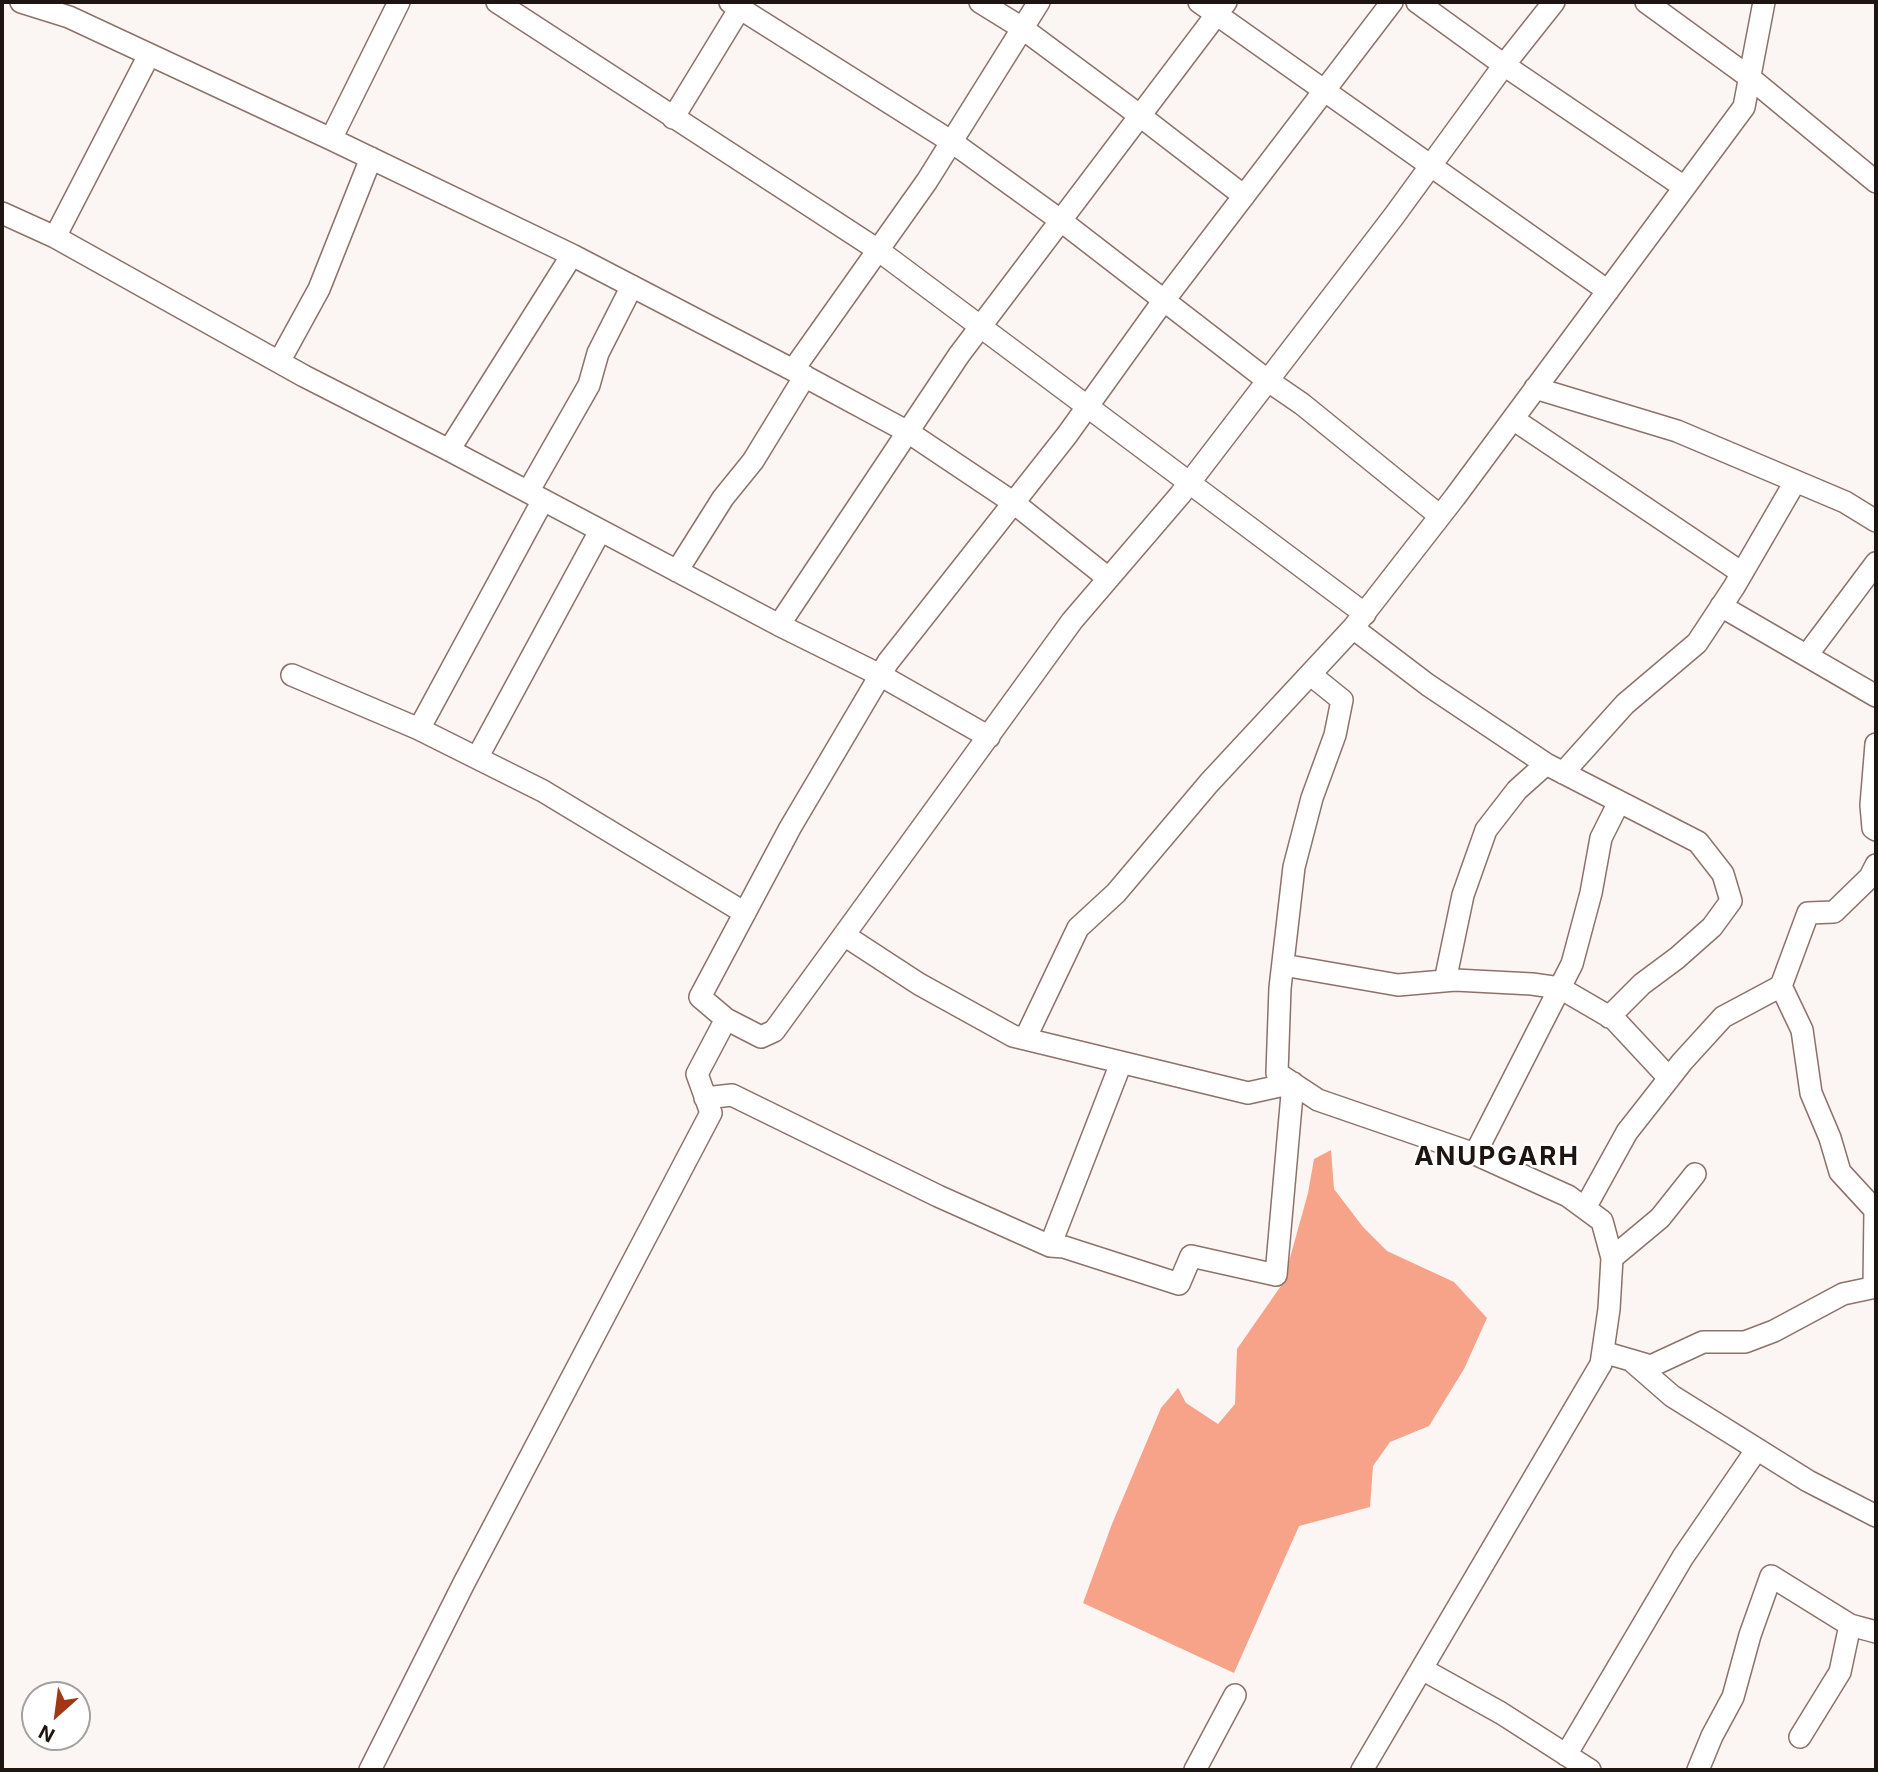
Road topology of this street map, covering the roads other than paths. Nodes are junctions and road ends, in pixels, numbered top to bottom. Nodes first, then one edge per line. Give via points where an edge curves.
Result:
1 (21, 2) edge
2 (399, 2) edge
3 (497, 2) edge
4 (980, 2) edge
5 (1039, 2) edge
6 (1392, 2) edge
7 (1417, 2) edge
8 (1554, 2) edge
9 (1646, 2) edge
10 (1764, 2) edge
11 (735, 5) edge
12 (1214, 6) edge
13 (72, 9) edge
14 (1022, 29) junction
15 (149, 55) junction
16 (1504, 65) junction
17 (1749, 77) junction
18 (1324, 92) junction
19 (1139, 115) junction
20 (673, 118) junction
21 (331, 139) junction
22 (952, 142) junction
23 (371, 158) junction
24 (1430, 167) junction
25 (1876, 181) edge
26 (1684, 187) junction
27 (1244, 196) junction
28 (2, 213) edge
29 (1060, 220) junction
30 (55, 237) junction
31 (878, 250) junction
32 (572, 256) junction
33 (632, 286) junction
34 (1608, 291) junction
35 (1165, 300) junction
36 (980, 327) junction
37 (279, 362) junction
38 (799, 373) junction
39 (1267, 380) junction
40 (1535, 388) junction
41 (1088, 407) junction
42 (1513, 419) junction
43 (908, 432) junction
44 (449, 450) junction
45 (1190, 481) junction
46 (1795, 482) junction
47 (536, 496) junction
48 (1014, 503) junction
49 (1440, 516) junction
50 (1876, 521) edge
51 (600, 531) junction
52 (1876, 563) edge
53 (677, 571) junction
54 (1742, 573) junction
55 (1108, 578) junction
56 (1721, 606) junction
57 (1359, 621) junction
58 (779, 625) junction
59 (1807, 654) junction
60 (292, 675) dead end
61 (880, 675) junction
62 (1311, 675) junction
63 (1876, 696) edge
64 (419, 729) junction
65 (989, 737) junction
66 (1876, 744) edge
67 (477, 758) junction
68 (1554, 768) junction
69 (1619, 802) junction
70 (1876, 830) edge
71 (1876, 866) edge
72 (745, 913) junction
73 (844, 934) junction
74 (1283, 965) junction
75 (1445, 981) junction
76 (1781, 986) junction
77 (1560, 988) junction
78 (1609, 1017) junction
79 (726, 1020) junction
80 (1025, 1039) junction
81 (1121, 1063) junction
82 (1669, 1078) junction
83 (1293, 1083) junction
84 (705, 1098) junction
85 (1475, 1154) junction
86 (1695, 1174) dead end
87 (1585, 1208) junction
88 (1050, 1246) junction
89 (1612, 1258) junction
90 (1875, 1287) edge
91 (1603, 1352) junction
92 (1631, 1360) junction
93 (1757, 1449) junction
94 (1876, 1516) edge
95 (1850, 1625) junction
96 (1876, 1632) edge
97 (1422, 1669) junction
98 (1235, 1695) dead end
99 (1800, 1737) dead end
100 (1566, 1755) junction
101 (370, 1770) edge
102 (1195, 1770) edge
103 (1362, 1770) edge
104 (1589, 1770) edge
105 (1698, 1770) edge

1 - 13 street
2 - 21 street
3 - 20 street
4 - 14 street
5 - 14 street
6 - 18 street
7 - 16 street
8 - 16 street
9 - 17 street
10 - 17 street
11 - 20 street
11 - 22 street
12 - 18 street
12 - 19 street
13 - 15 street
14 - 19 street
14 - 22 street
15 - 21 street
15 - 30 street
16 - 24 street
16 - 26 street
17 - 25 street
17 - 26 street via 1744,107
18 - 24 street
18 - 27 street
19 - 27 street
19 - 29 street
20 - 31 street
21 - 23 street
22 - 29 street
22 - 31 street
23 - 32 street
23 - 37 street via 319,289
24 - 34 street
24 - 39 street
26 - 34 street
27 - 35 street
28 - 30 street
29 - 35 street
29 - 36 street
30 - 37 street
31 - 36 street
31 - 38 street
32 - 33 street
32 - 44 street
33 - 38 street
33 - 47 street
34 - 40 street
35 - 39 street
35 - 41 street
36 - 41 street
36 - 43 street
37 - 44 street
38 - 43 street
38 - 53 street via 753,461 723,498
39 - 45 street
39 - 49 street
40 - 42 street
40 - 46 street via 1676,431
41 - 45 street
41 - 48 street
42 - 49 street
42 - 54 street
43 - 48 street
43 - 58 street
44 - 47 street
45 - 55 street
45 - 57 street
46 - 50 street via 1845,502
46 - 54 street
47 - 51 street
47 - 64 street
48 - 55 street
48 - 61 street
49 - 57 street
51 - 53 street
51 - 67 street
52 - 59 street
53 - 58 street
54 - 56 street
55 - 65 street
56 - 59 street
56 - 68 street via 1697,643
57 - 62 street
57 - 68 street via 1427,685
58 - 61 street
59 - 63 street
60 - 64 street
61 - 65 street
61 - 72 street
62 - 74 street via 1342,701 1294,867
62 - 80 street via 1209,783 1116,893 1077,928
64 - 67 street
65 - 73 street
66 - 70 street via 1871,805
67 - 72 street via 543,790
68 - 69 street
68 - 75 street via 1517,790 1486,830 1463,895
69 - 77 street via 1601,838 1575,953
69 - 78 street via 1698,842 1723,874 1731,901 1712,927
71 - 76 street via 1834,912 1808,913
72 - 79 street via 700,997
73 - 79 street via 774,1031 761,1037
73 - 80 street via 919,984
74 - 75 street via 1398,985
74 - 83 street via 1277,1073
75 - 77 street
76 - 82 street via 1723,1017
76 - 90 street via 1802,1030 1811,1093 1840,1172 1874,1210
77 - 78 street
77 - 85 street
78 - 82 street
79 - 84 street via 697,1074
80 - 81 street
81 - 83 street via 1248,1093
81 - 88 street
82 - 87 street via 1627,1132
83 - 85 street via 1318,1100
83 - 88 street via 1276,1275 1191,1256 1179,1284
84 - 88 street via 732,1095
84 - 101 street via 710,1113
85 - 87 street
86 - 89 street via 1660,1218
87 - 89 street via 1602,1221
89 - 91 street
90 - 92 street via 1843,1293 1745,1342 1703,1342 1651,1366
91 - 92 street
91 - 97 street via 1601,1364
92 - 93 street via 1672,1396
93 - 94 street
93 - 100 street via 1683,1557
95 - 96 street
95 - 99 street via 1840,1672
95 - 105 street via 1771,1576 1733,1697
97 - 100 street
97 - 103 street
98 - 102 street
100 - 104 street

